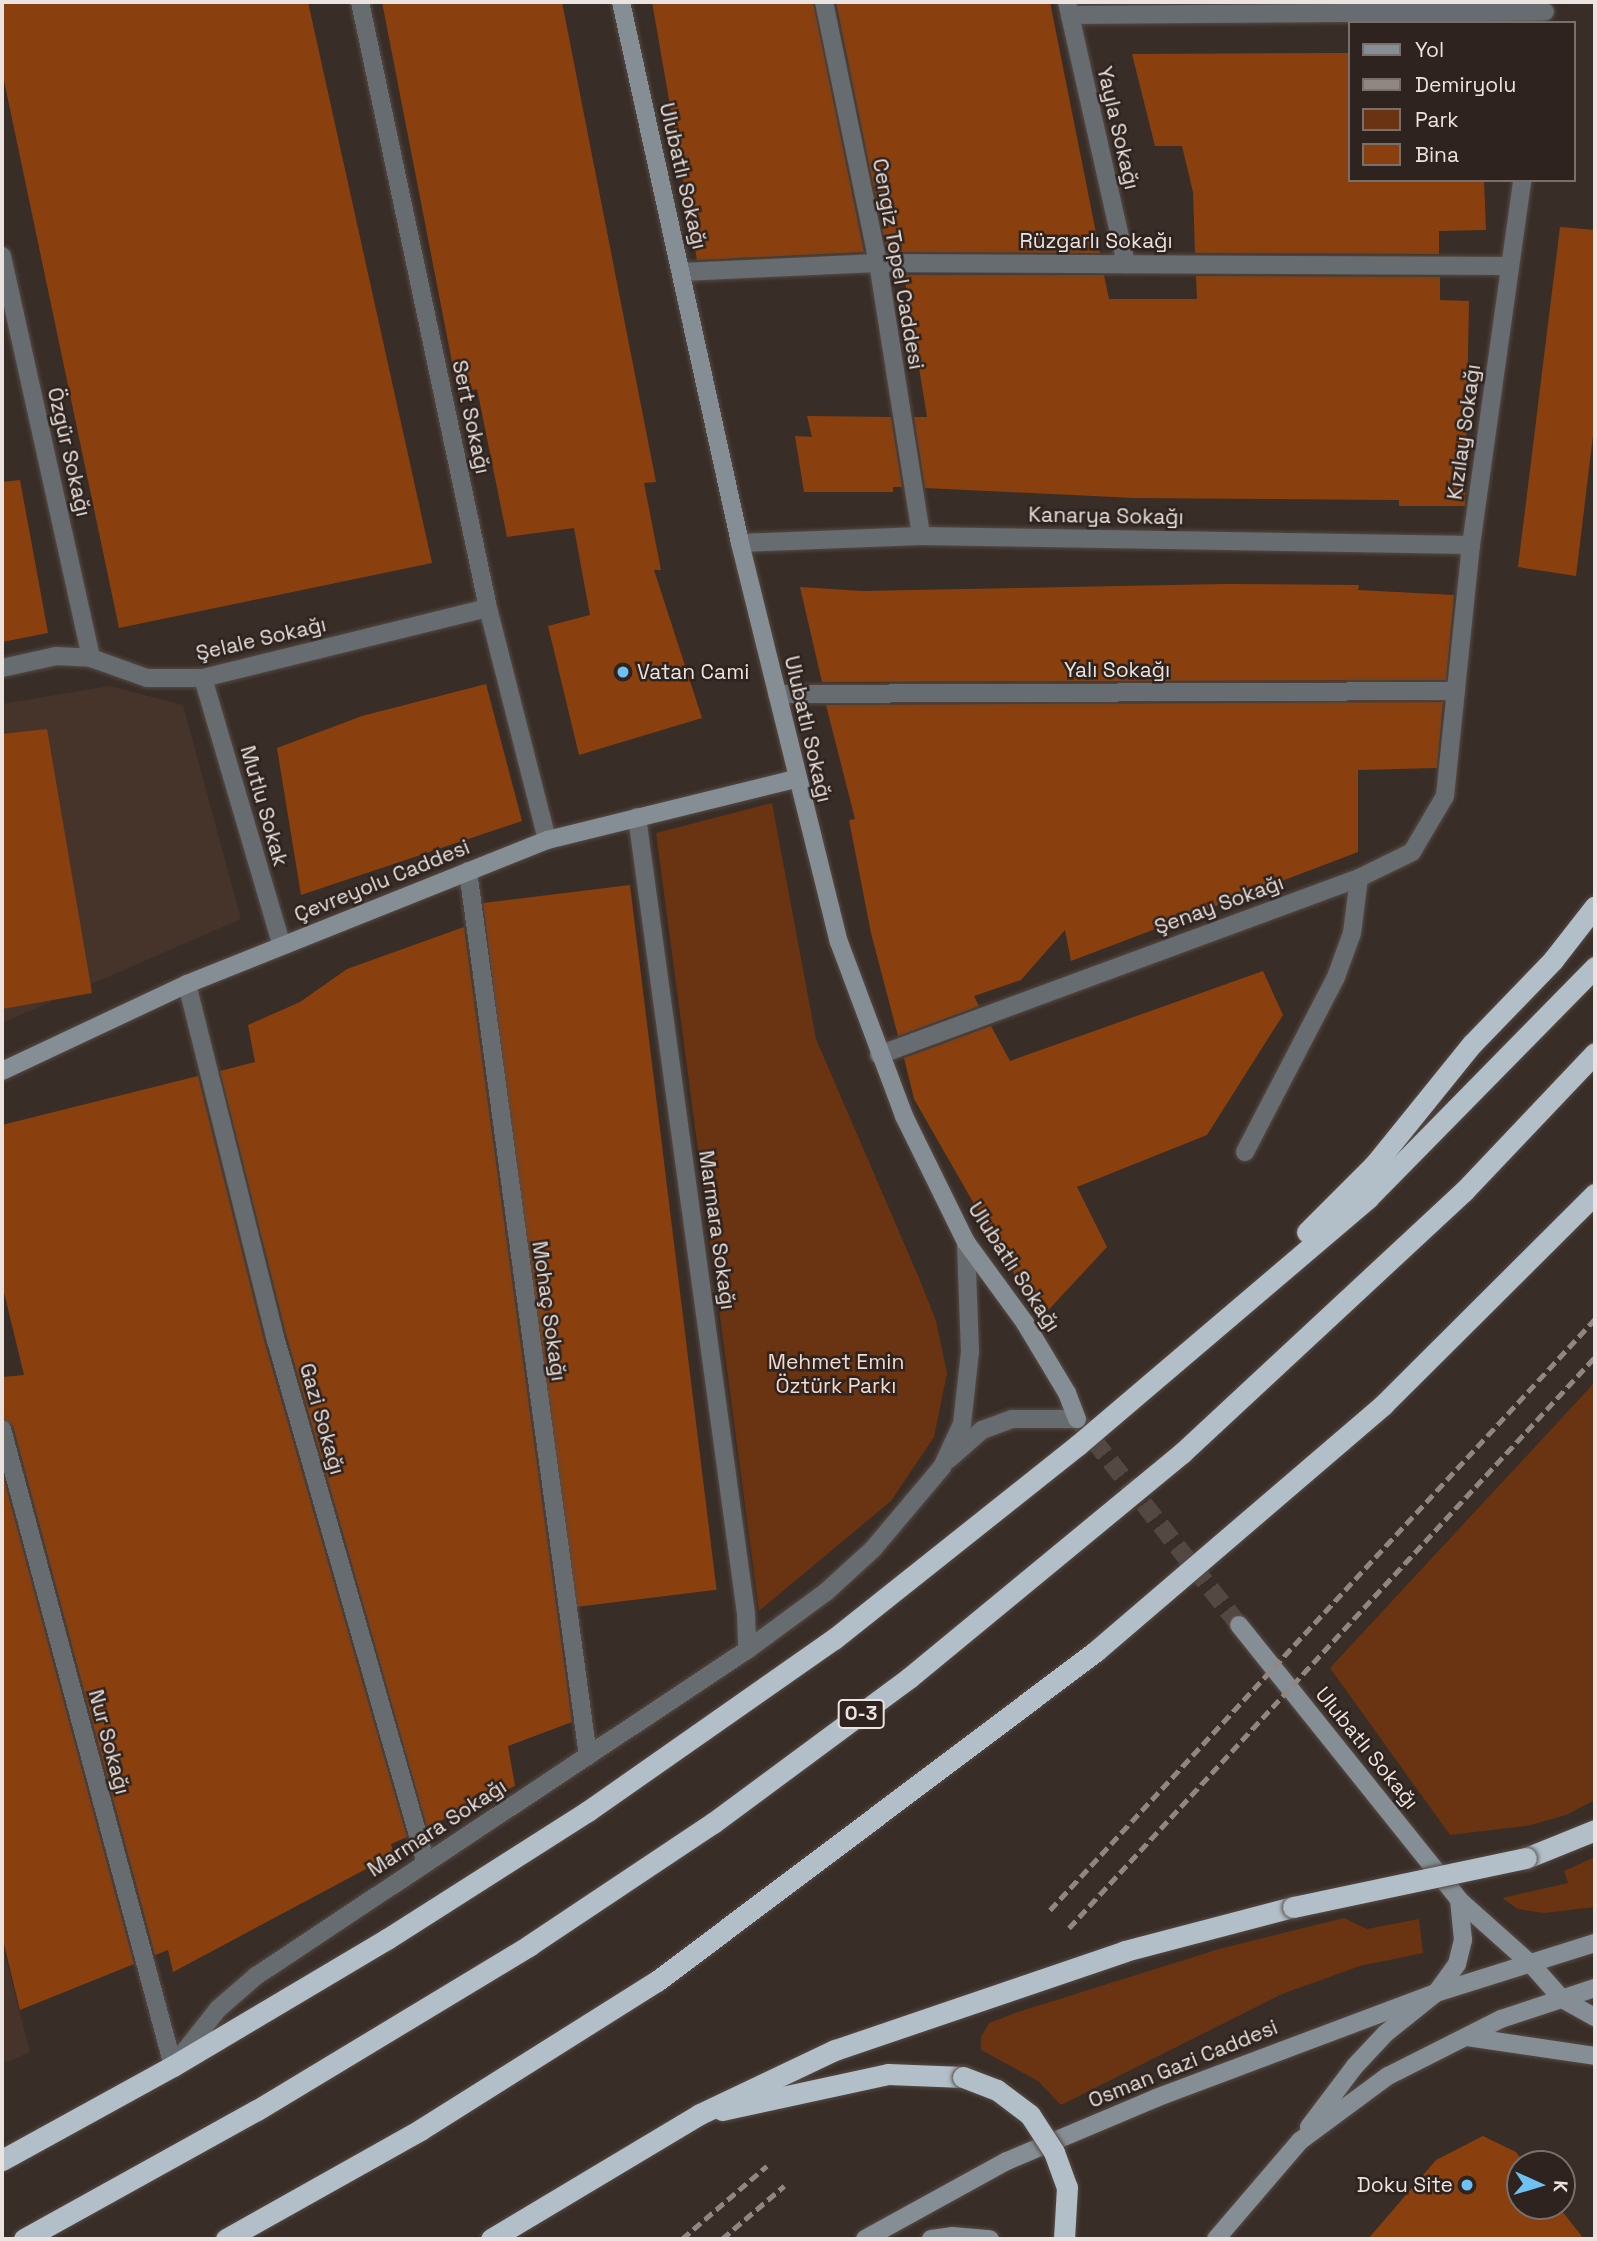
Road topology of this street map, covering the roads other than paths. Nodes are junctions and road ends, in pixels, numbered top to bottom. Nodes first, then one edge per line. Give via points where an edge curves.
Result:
1 (360, 2) edge
2 (621, 2) edge
3 (824, 2) edge
4 (1068, 8) edge
5 (1545, 12) edge
6 (1522, 182) edge
7 (2, 256) edge
8 (878, 263) junction
9 (1126, 264) junction
10 (1510, 265) junction
11 (682, 272) junction
12 (921, 536) junction
13 (740, 543) junction
14 (1471, 545) junction
15 (488, 608) junction
16 (91, 658) junction
17 (2, 668) edge
18 (203, 678) junction
19 (1456, 691) junction
20 (777, 694) junction
21 (795, 779) junction
22 (637, 817) junction
23 (547, 840) junction
24 (468, 871) junction
25 (1359, 878) junction
26 (1595, 906) edge
27 (282, 946) junction
28 (1595, 967) edge
29 (187, 984) junction
30 (1595, 1053) edge
31 (880, 1055) junction
32 (2, 1071) edge
33 (1245, 1152) dead end
34 (1595, 1194) edge
35 (966, 1242) junction
36 (1178, 1358) junction
37 (1076, 1419) joint
38 (2, 1429) edge
39 (942, 1467) junction
40 (1239, 1625) tunnel mouth
41 (747, 1650) junction
42 (588, 1756) junction
43 (1595, 1830) edge
44 (426, 1863) junction
45 (1459, 1900) junction
46 (1595, 1943) edge
47 (1532, 1965) junction
48 (1595, 1988) edge
49 (1436, 1993) junction
50 (1562, 1999) junction
51 (1595, 2017) edge
52 (1467, 2038) junction
53 (1595, 2056) edge
54 (173, 2066) junction
55 (700, 2114) junction
56 (1300, 2141) junction
57 (2, 2160) edge
58 (24, 2239) edge
59 (226, 2239) edge
60 (491, 2239) edge
61 (865, 2239) edge
62 (931, 2239) edge
63 (990, 2239) edge
64 (1064, 2239) edge
65 (1216, 2239) edge

1 - 15 street, Sert Sokağı
2 - 11 main road, Ulubatlı Sokağı
3 - 8 street, Cengiz Topel Caddesi
4 - 5 street
4 - 9 street, Yayla Sokağı
6 - 10 street, Kızılay Sokağı
7 - 16 street, Özgür Sokağı
8 - 9 street, Rüzgarlı Sokağı
8 - 11 street, Rüzgarlı Sokağı
8 - 12 street, Cengiz Topel Caddesi
9 - 10 street, Rüzgarlı Sokağı
10 - 14 street, Kızılay Sokağı
11 - 13 main road, Ulubatlı Sokağı
12 - 13 street, Kanarya Sokağı
12 - 14 street, Kanarya Sokağı
13 - 20 main road, Ulubatlı Sokağı
14 - 19 street, Kızılay Sokağı
15 - 18 street, Şelale Sokağı
15 - 23 street, Sert Sokağı
16 - 17 street, Şelale Sokağı via 56,656
16 - 18 street, Şelale Sokağı via 147,678
18 - 27 street, Mutlu Sokak
19 - 20 street, Yalı Sokağı
19 - 25 street, Şenay Sokağı via 1445,796 1412,852
20 - 21 main road, Ulubatlı Sokağı
21 - 22 main road, Çevreyolu Caddesi
21 - 31 main road, Ulubatlı Sokağı via 839,942
22 - 23 main road, Çevreyolu Caddesi
22 - 41 street, Marmara Sokağı via 746,1614
23 - 24 main road, Çevreyolu Caddesi
24 - 27 main road, Çevreyolu Caddesi
24 - 42 street, Mohaç Sokağı
25 - 31 street, Şenay Sokağı
25 - 33 street via 1352,933 1336,977
26 - 36 highway via 1553,960 1472,1044 1375,1164
27 - 29 main road, Çevreyolu Caddesi
28 - 36 highway via 1368,1198
29 - 32 main road, Çevreyolu Caddesi
29 - 44 street, Gazi Sokağı via 275,1337
30 - 58 highway, O-3 via 1464,1191 1182,1452 888,1693 713,1823 530,1945 257,2110
31 - 35 main road, Ulubatlı Sokağı via 904,1116
34 - 59 highway via 1383,1405 1096,1651 657,1981 420,2130
35 - 37 main road, Ulubatlı Sokağı via 1025,1323 1067,1393
35 - 39 street, Marmara Sokağı via 970,1352 962,1424
36 - 54 highway via 975,1529 727,1716 521,1854
37 - 39 street via 1012,1419 982,1430
38 - 54 street, Nur Sokağı
39 - 41 street, Marmara Sokağı via 873,1549 826,1592
40 - 45 main road, Ulubatlı Sokağı
41 - 42 street, Marmara Sokağı
42 - 44 street, Marmara Sokağı
43 - 55 highway, bridge via 1526,1858 1293,1907 1125,1951 835,2050
44 - 54 street, Marmara Sokağı via 256,1976 218,2009
45 - 47 main road, Ulubatlı Sokağı
45 - 49 main road via 1463,1940 1457,1964
46 - 47 main road, Osman Gazi Caddesi
47 - 49 main road, Osman Gazi Caddesi
47 - 50 main road, Ulubatlı Sokağı
48 - 50 main road
49 - 56 main road via 1355,2066
49 - 61 main road, Osman Gazi Caddesi via 1156,2098 1007,2161
50 - 51 main road, Ulubatlı Sokağı
50 - 52 main road via 1501,2019
52 - 53 main road
52 - 56 main road via 1388,2076
54 - 57 highway
55 - 60 highway
55 - 64 highway, bridge via 888,2074 963,2077 998,2090 1030,2115 1054,2152 1067,2187
56 - 65 main road
62 - 63 main road

